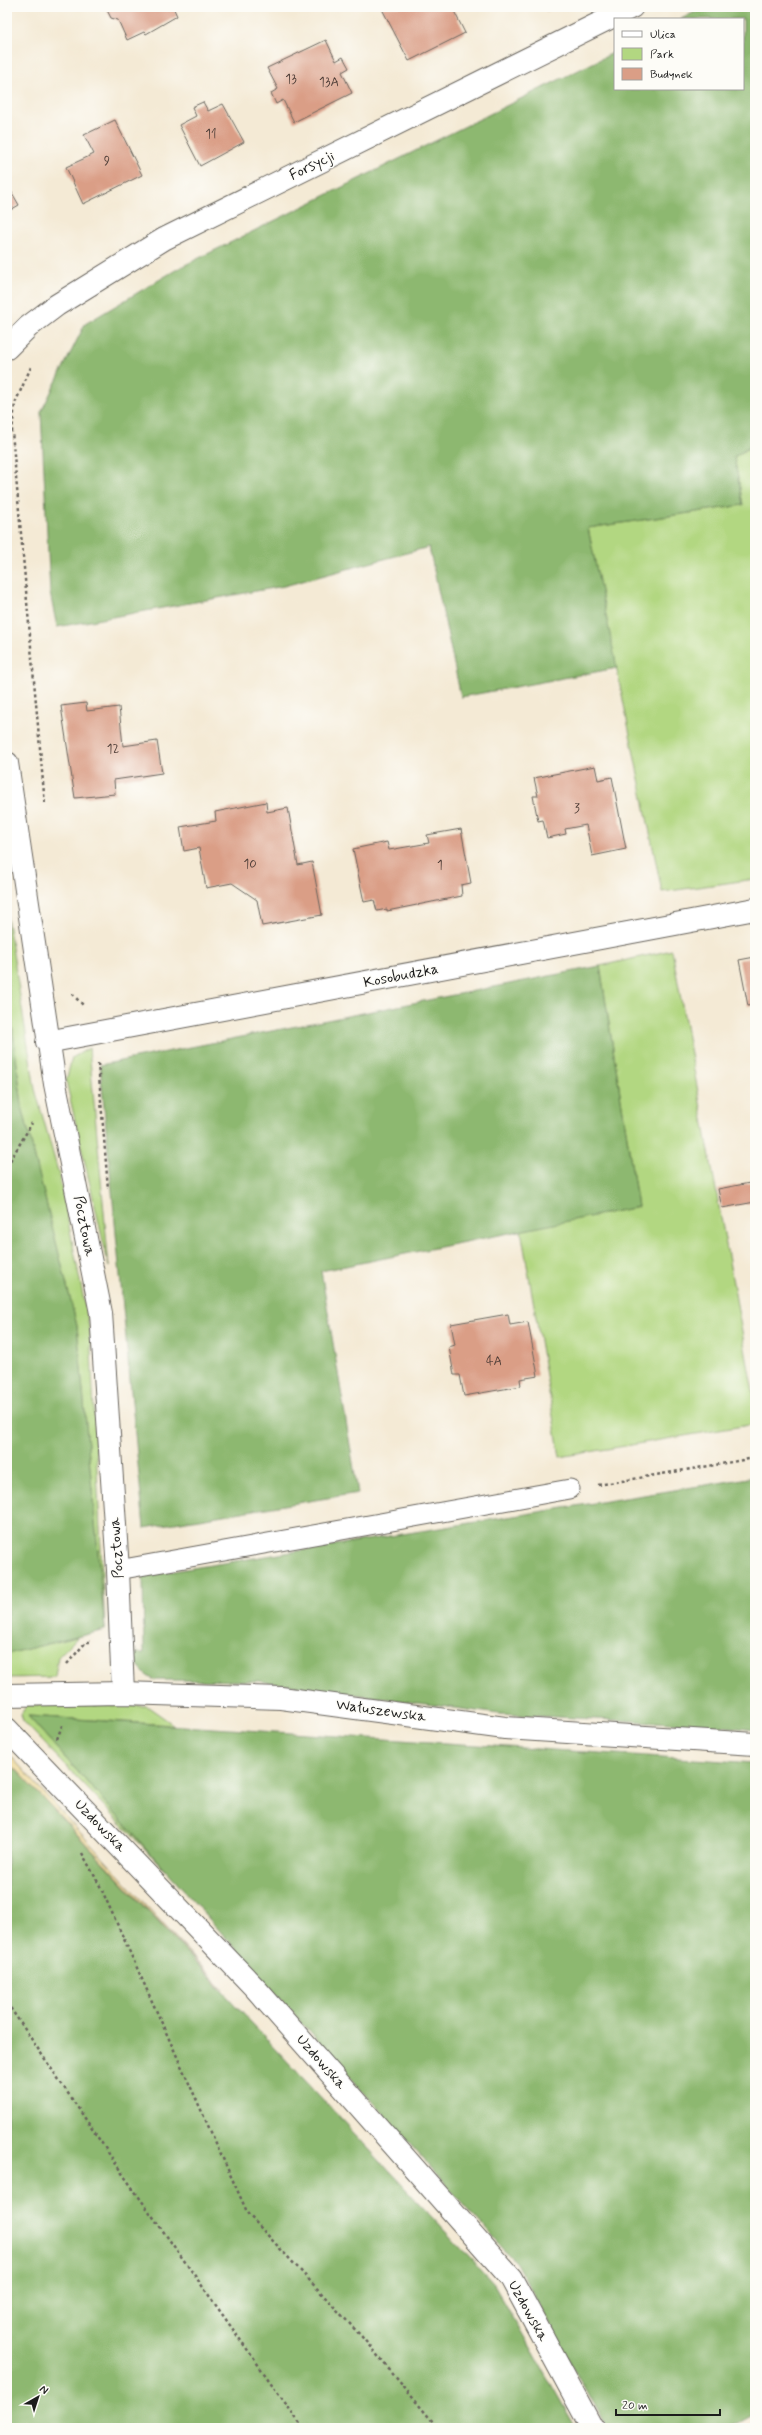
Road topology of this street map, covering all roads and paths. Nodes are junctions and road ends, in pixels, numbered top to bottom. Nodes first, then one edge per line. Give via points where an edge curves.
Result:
1 (632, 7) edge
2 (7, 348) edge
3 (33, 364) dead end
4 (7, 763) edge
5 (46, 810) dead end
6 (755, 909) edge
7 (71, 993) dead end
8 (95, 1033) junction
9 (48, 1042) junction
10 (109, 1194) dead end
11 (755, 1458) edge
12 (570, 1490) joint
13 (118, 1570) junction
14 (93, 1641) dead end
15 (67, 1668) dead end
16 (123, 1692) junction
17 (7, 1695) edge
18 (7, 1730) edge
19 (755, 1744) edge
20 (79, 1846) dead end
21 (7, 2003) edge
22 (303, 2428) edge
23 (438, 2428) edge
24 (592, 2428) edge

1 - 2 street, Forsycji via 164,239 57,305 28,327
3 - 5 path via 15,403 12,432
4 - 9 street, Pocztowa
6 - 8 street, Kosobudzka
7 - 8 path via 90,1014
8 - 9 street, Kosobudzka
8 - 10 path
9 - 13 street, Pocztowa via 101,1313
11 - 12 path
12 - 13 lane
13 - 16 street, Pocztowa
14 - 15 path via 86,1642 67,1662
16 - 17 street, Wałuszewska
16 - 19 street, Wałuszewska via 282,1698 505,1728
18 - 24 street, Uzdowska via 256,1989 511,2278
20 - 23 path via 100,1886 248,2214 362,2337
21 - 22 path via 124,2176

